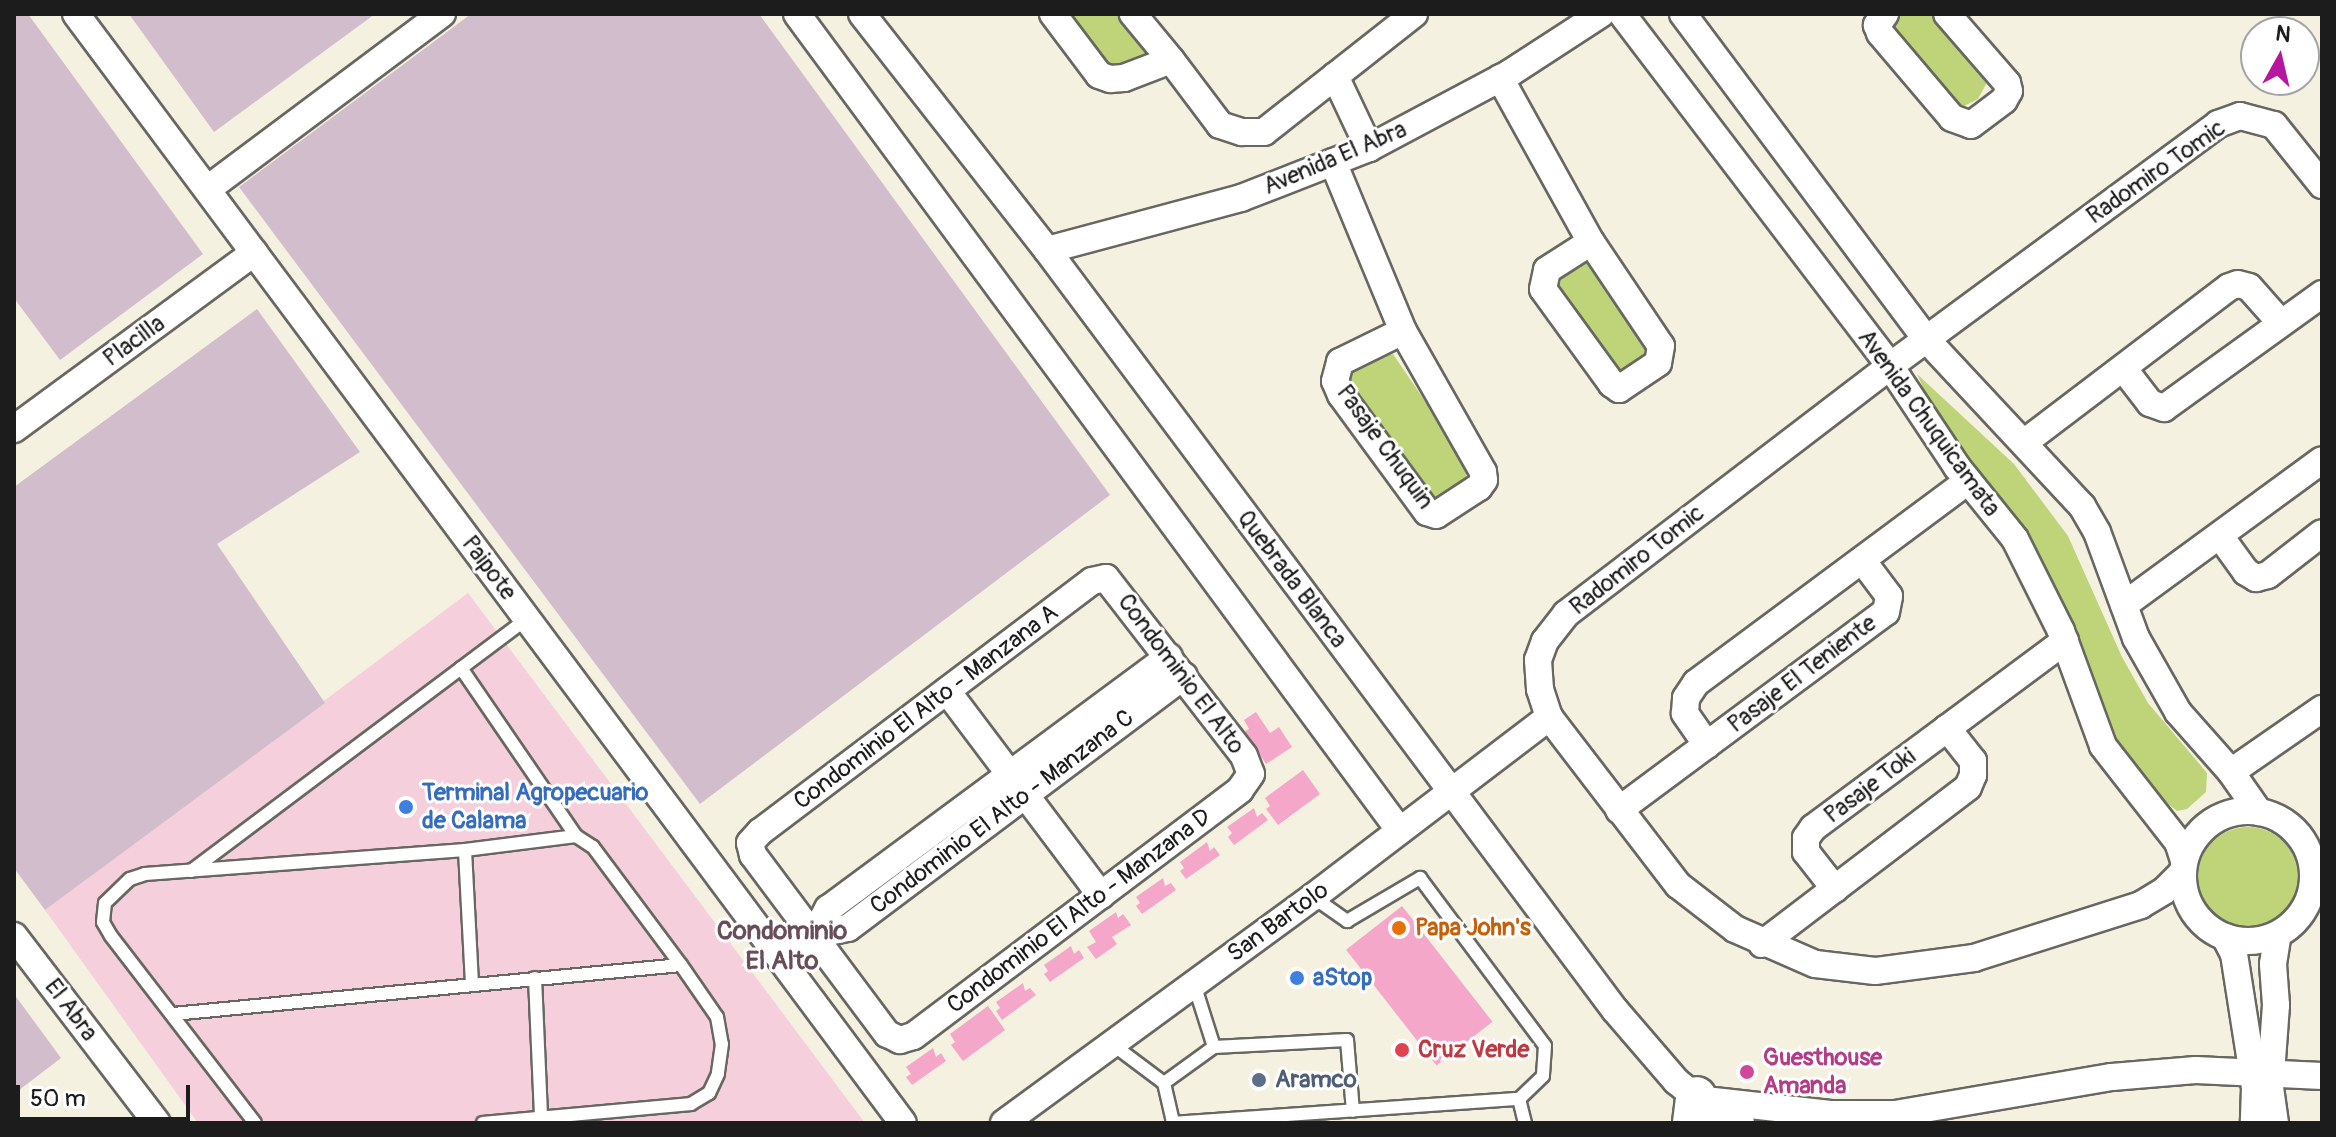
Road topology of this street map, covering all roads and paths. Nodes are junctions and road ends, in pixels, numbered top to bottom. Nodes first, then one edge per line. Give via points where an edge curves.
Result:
1 (76, 14) edge
2 (442, 14) edge
3 (797, 14) edge
4 (862, 14) edge
5 (1053, 14) edge
6 (1133, 14) edge
7 (1413, 14) edge
8 (1601, 14) edge
9 (1622, 14) edge
10 (1683, 14) edge
11 (1885, 14) edge
12 (1947, 14) edge
13 (1171, 60) junction
14 (1335, 76) junction
15 (1500, 78) junction
16 (1369, 148) junction
17 (1333, 162) junction
18 (2322, 185) edge
19 (209, 188) junction
20 (1591, 242) junction
21 (1047, 250) junction
22 (254, 253) junction
23 (2322, 294) edge
24 (2281, 323) junction
25 (1403, 331) junction
26 (1926, 339) junction
27 (1890, 366) junction
28 (2123, 368) junction
29 (14, 429) edge
30 (2025, 442) junction
31 (2322, 460) edge
32 (1968, 481) junction
33 (2322, 533) edge
34 (2220, 536) junction
35 (1862, 560) junction
36 (1106, 578) joint
37 (2124, 605) junction
38 (527, 619) junction
39 (2065, 641) junction
40 (1176, 666) junction
41 (461, 668) junction
42 (947, 691) junction
43 (2322, 709) edge
44 (1549, 717) junction
45 (1947, 728) junction
46 (1707, 745) junction
47 (2231, 772) junction
48 (1251, 774) joint
49 (1018, 785) junction
50 (1451, 793) junction
51 (1619, 810) junction
52 (2259, 812) junction
53 (1400, 831) junction
54 (576, 836) junction
55 (2310, 838) edge
56 (465, 850) junction
57 (2183, 867) junction
58 (191, 871) junction
59 (1835, 889) junction
60 (1101, 895) junction
61 (1313, 897) junction
62 (2141, 905) junction
63 (2192, 910) junction
64 (2311, 917) edge
65 (2278, 934) junction
66 (814, 935) junction
67 (14, 936) edge
68 (2225, 937) junction
69 (1762, 944) junction
70 (782, 960) junction
71 (681, 965) junction
72 (535, 978) junction
73 (472, 984) junction
74 (1194, 984) junction
75 (173, 1014) junction
76 (1112, 1044) junction
77 (1214, 1047) junction
78 (2260, 1072) junction
79 (2322, 1076) edge
80 (1164, 1083) junction
81 (1519, 1099) junction
82 (1694, 1110) edge
83 (1353, 1111) junction
84 (541, 1117) junction
85 (559, 1119) edge
86 (1303, 1119) edge
87 (1172, 1122) edge
88 (157, 1123) edge
89 (255, 1123) edge
90 (483, 1123) edge
91 (489, 1123) edge
92 (903, 1123) edge
93 (1004, 1123) edge
94 (1525, 1123) edge
95 (1741, 1123) edge
96 (2254, 1123) edge
97 (2275, 1123) edge

1 - 19 street, Paipote
2 - 19 street
3 - 53 street
4 - 21 street, Quebrada Blanca
5 - 13 street via 1099,75 1124,78
6 - 13 street
7 - 14 street
8 - 15 street, Avenida El Abra
9 - 27 street, Avenida Chuquicamata
10 - 26 street, Avenida Chuquicamata
11 - 12 street via 1877,25 1880,33 1952,118 1971,125 2009,91
13 - 14 street via 1220,125 1242,132 1264,132
14 - 16 street
15 - 16 street, Avenida El Abra
15 - 20 street
16 - 17 street, Avenida El Abra
17 - 21 street, Avenida El Abra via 1241,198
17 - 25 street, Pasaje Chuquin
18 - 26 street, Radomiro Tomic via 2274,125 2252,116 2229,119
19 - 22 street, Paipote
20 - 20 street via 1661,346 1658,363 1619,389 1543,289 1547,270
21 - 50 street, Quebrada Blanca
22 - 29 street, Placilla
22 - 38 street, Paipote
23 - 24 street
24 - 28 street via 2249,287 2238,284
24 - 28 street via 2164,408 2150,403
25 - 25 street, Pasaje Chuquin via 1340,362 1335,381 1427,512 1436,515 1479,487 1483,472
26 - 27 street, Radomiro Tomic
26 - 30 street, Avenida Chuquicamata
27 - 32 street, Avenida Chuquicamata
27 - 44 street, Radomiro Tomic via 1566,614 1538,660
28 - 30 street
30 - 37 street, Avenida Chuquicamata via 2082,506
31 - 34 street
32 - 35 street, Pasaje El Teniente
32 - 39 street, Avenida Chuquicamata via 2015,539
33 - 34 street via 2268,575 2256,578
34 - 37 street
35 - 46 street, Pasaje El Teniente via 1696,683 1686,698 1685,713
35 - 46 street, Pasaje El Teniente via 1889,596 1886,612
36 - 40 street, Condominio El Alto
36 - 42 street, Condominio El Alto - Manzana A via 1092,581
37 - 47 street, Avenida Chuquicamata via 2136,638 2178,712
38 - 41 lane
38 - 70 street, Paipote
39 - 45 street, Pasaje Toki
39 - 57 street, Avenida Chuquicamata via 2103,746 2178,842
40 - 48 street, Condominio El Alto via 1244,756
40 - 49 street
41 - 54 lane
41 - 58 lane
42 - 49 street
42 - 66 street, Condominio El Alto - Manzana A via 750,843 753,855
43 - 47 street
44 - 50 street, San Bartolo
44 - 51 street, Radomiro Tomic
45 - 59 street via 1973,761 1968,787
45 - 59 street, Pasaje Toki via 1806,838 1806,852
46 - 51 street, Pasaje El Teniente
47 - 52 street, Avenida Chuquicamata
48 - 60 street, Condominio El Alto - Manzana D via 1240,790
49 - 60 street
49 - 66 street via 828,909
50 - 53 street, San Bartolo
50 - 82 street, Quebrada Blanca
51 - 69 street, Radomiro Tomic via 1678,885
52 - 55 street, Avenida Chuquicamata
52 - 57 street via 2234,812 2212,821 2194,838
53 - 61 street, San Bartolo
54 - 56 lane
54 - 71 lane via 593,847
55 - 64 street, Avenida Chuquicamata
56 - 58 lane
56 - 73 lane
57 - 62 street, Radomiro Tomic via 2164,891
57 - 63 street, Avenida Chuquicamata
58 - 75 lane via 130,879 105,903 103,922 111,936
59 - 69 street
60 - 66 street, Condominio El Alto - Manzana D via 913,1036 900,1040 887,1034
61 - 74 street, San Bartolo
61 - 81 lane via 1347,921 1420,878 1545,1046 1543,1076
62 - 63 street, Radomiro Tomic
62 - 69 street, Radomiro Tomic via 1974,958 1929,966 1875,971 1815,964
63 - 68 street
64 - 65 street, Avenida Chuquicamata
65 - 68 street via 2251,941
65 - 78 street via 2273,964 2276,1005
66 - 70 street
67 - 88 street, El Abra
68 - 78 street via 2234,954
70 - 92 street, Paipote
71 - 72 lane
71 - 85 lane via 717,1017 722,1044 709,1093 691,1104
72 - 73 lane
72 - 84 lane
73 - 75 lane
74 - 76 street, San Bartolo
74 - 77 lane
75 - 89 lane
76 - 80 lane
76 - 93 street, San Bartolo
77 - 80 lane
77 - 83 lane via 1347,1040
78 - 79 street
78 - 82 street via 2196,1070 2112,1077 1895,1114
78 - 96 street
78 - 97 street
80 - 87 lane
81 - 83 lane
81 - 94 lane
82 - 95 street, Quebrada Blanca
83 - 86 lane
84 - 85 lane
84 - 91 lane
86 - 87 lane
90 - 91 lane

